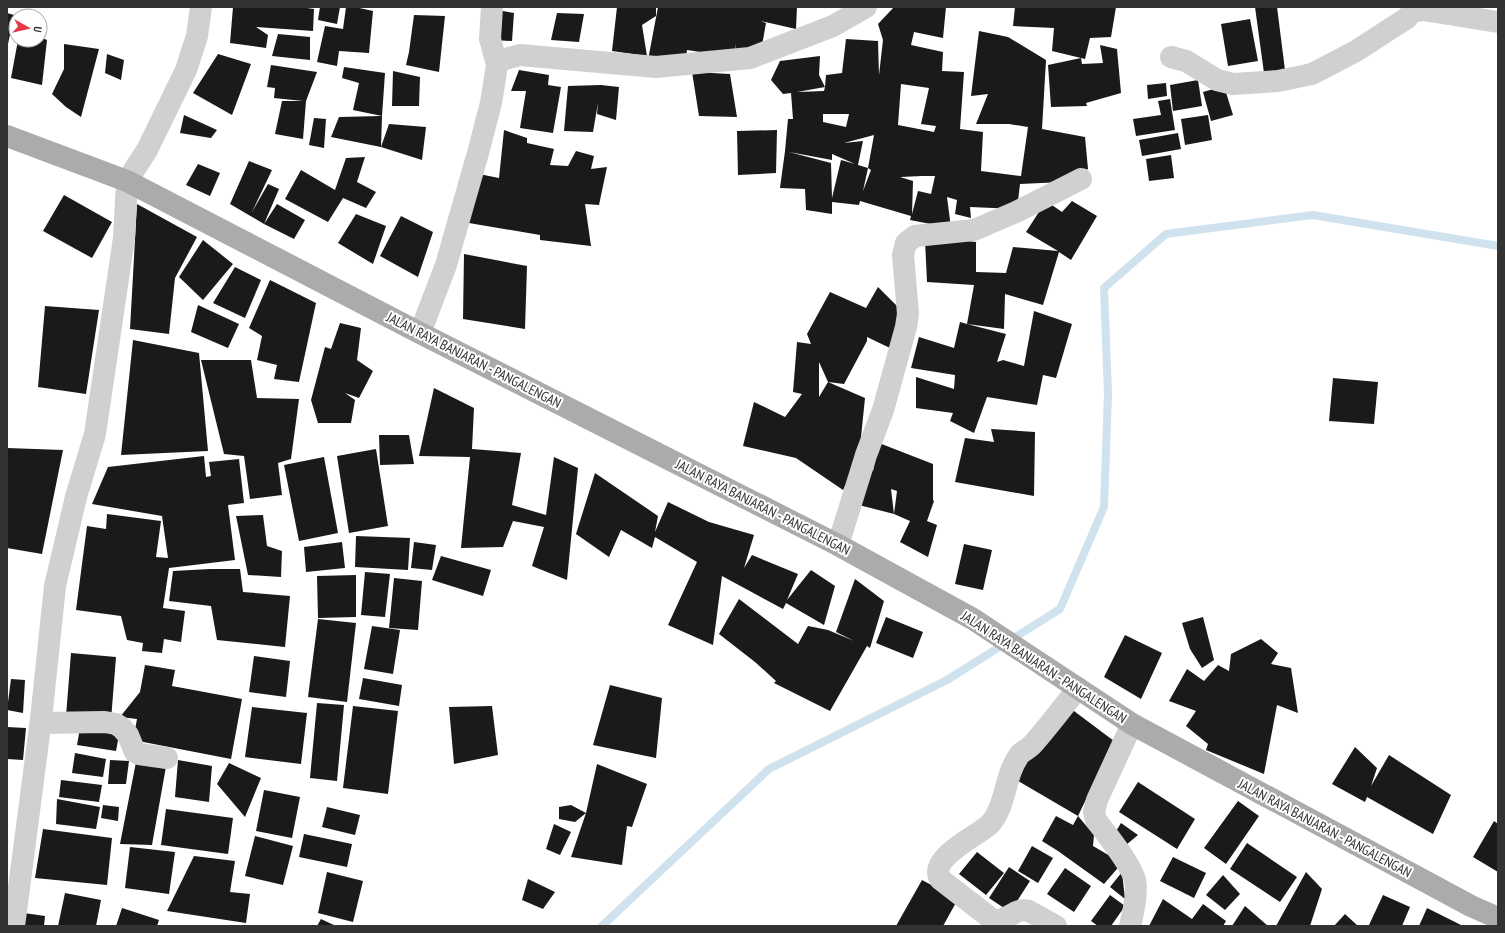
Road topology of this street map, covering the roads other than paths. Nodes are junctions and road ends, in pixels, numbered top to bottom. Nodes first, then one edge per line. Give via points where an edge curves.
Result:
1 (201, 7) edge
2 (492, 7) edge
3 (866, 7) edge
4 (1498, 22) edge
5 (1170, 57) dead end
6 (497, 65) junction
7 (7, 136) edge
8 (1081, 179) dead end
9 (127, 181) junction
10 (420, 333) junction
11 (838, 545) junction
12 (1074, 686) junction
13 (41, 723) junction
14 (1132, 724) junction
15 (167, 758) dead end
16 (1498, 918) edge
17 (14, 926) edge
18 (1056, 926) edge
19 (1130, 926) edge

1 - 9 street via 197,36 186,70 147,150
2 - 6 street via 490,39
3 - 6 street via 833,26 750,58 656,67 520,55 502,60
4 - 5 street via 1423,10 1412,12 1407,18 1356,51 1318,71 1278,81 1233,84 1217,80 1186,61
6 - 10 street via 491,103 476,161 446,265
7 - 9 main road, JALAN RAYA BANJARAN - PANGALENGAN
8 - 11 street via 974,230 915,236 906,243 903,255 908,314 906,327 883,410
9 - 10 main road, JALAN RAYA BANJARAN - PANGALENGAN
9 - 13 street via 124,238 95,434 76,496 55,586
10 - 11 main road, JALAN RAYA BANJARAN - PANGALENGAN
11 - 12 main road, JALAN RAYA BANJARAN - PANGALENGAN via 972,619
12 - 14 main road, JALAN RAYA BANJARAN - PANGALENGAN
12 - 18 street via 1031,746 1020,754 991,822 947,856 941,862 938,875 992,920 1005,919 1019,910 1024,910
13 - 15 street via 116,724 128,735 135,752
13 - 17 street
14 - 16 main road, JALAN RAYA BANJARAN - PANGALENGAN via 1471,906
14 - 19 street via 1097,800 1094,812 1096,820 1130,868 1135,881 1134,909

